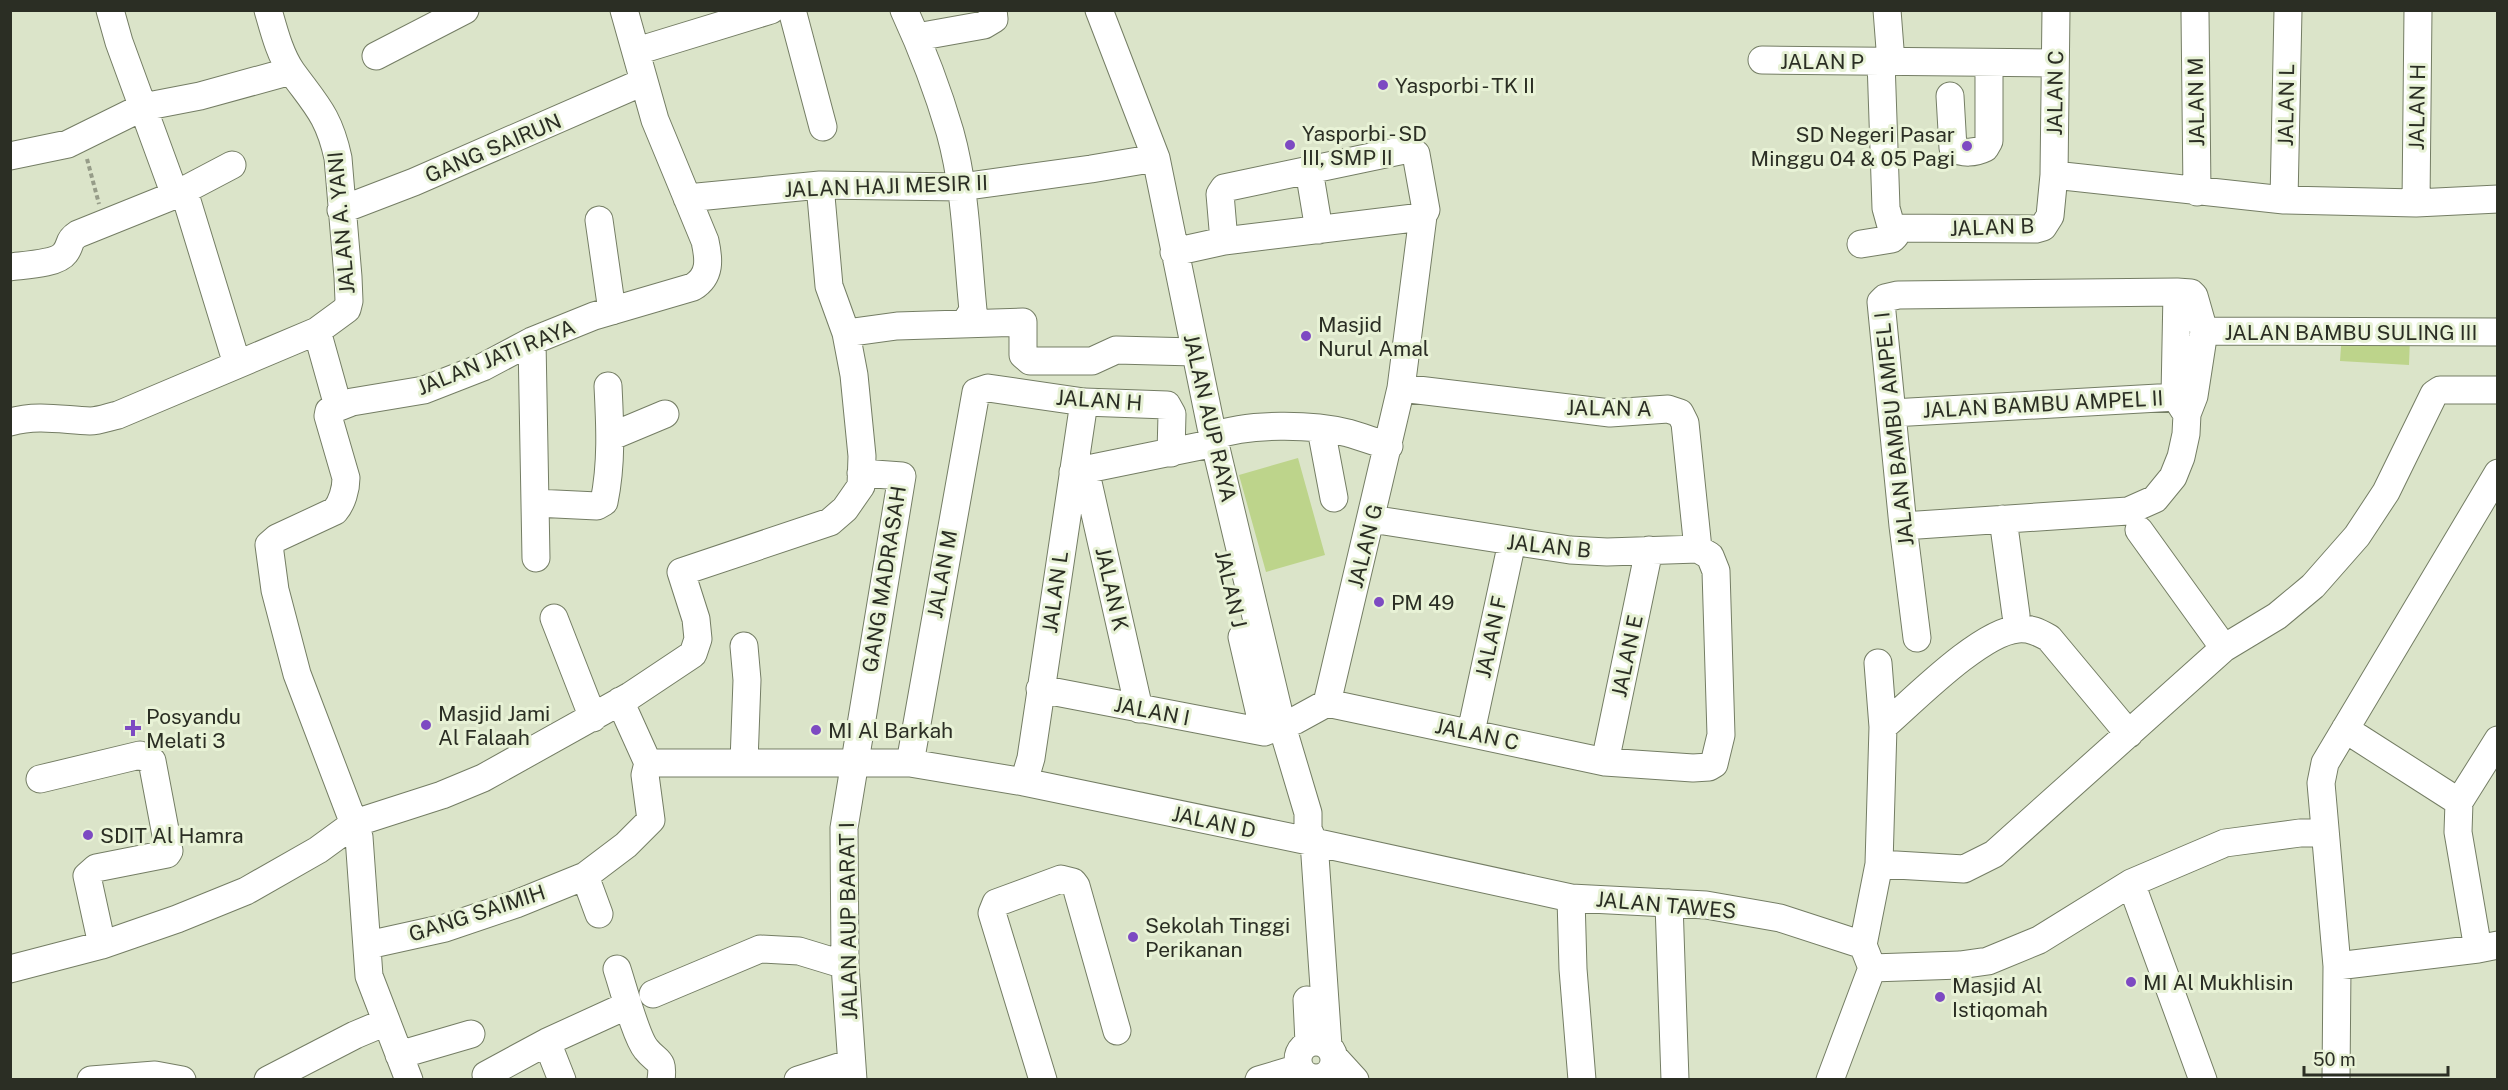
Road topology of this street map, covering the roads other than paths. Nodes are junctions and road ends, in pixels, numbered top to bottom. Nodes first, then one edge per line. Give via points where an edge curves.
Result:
1 (110, 10) edge
2 (268, 10) edge
3 (465, 10) edge
4 (624, 10) edge
5 (771, 10) edge
6 (792, 10) edge
7 (904, 10) edge
8 (993, 10) edge
9 (1099, 10) edge
10 (1887, 10) edge
11 (2056, 10) edge
12 (2288, 10) edge
13 (2418, 10) edge
14 (2195, 13) dead end
15 (917, 37) junction
16 (637, 51) junction
17 (376, 56) dead end
18 (1762, 60) dead end
19 (1886, 61) junction
20 (1989, 63) junction
21 (2055, 63) junction
22 (291, 71) junction
23 (643, 82) junction
24 (1950, 96) dead end
25 (143, 107) junction
26 (823, 127) dead end
27 (10, 156) edge
28 (1156, 158) junction
29 (232, 165) dead end
30 (1309, 170) junction
31 (2054, 175) junction
32 (820, 185) junction
33 (961, 186) junction
34 (2197, 192) junction
35 (179, 193) junction
36 (687, 198) junction
37 (2498, 199) edge
38 (2284, 200) junction
39 (2416, 203) junction
40 (341, 210) junction
41 (1423, 216) junction
42 (599, 220) dead end
43 (1895, 228) junction
44 (1319, 230) junction
45 (1224, 242) junction
46 (1861, 244) dead end
47 (1174, 252) junction
48 (10, 267) edge
49 (2177, 292) junction
50 (612, 311) junction
51 (965, 323) junction
52 (317, 331) junction
53 (2204, 332) junction
54 (2486, 332) edge
55 (846, 333) junction
56 (532, 341) junction
57 (1195, 352) junction
58 (237, 364) junction
59 (608, 386) dead end
60 (982, 388) joint
61 (1401, 388) junction
62 (2498, 390) edge
63 (1084, 402) junction
64 (2185, 402) junction
65 (338, 406) junction
66 (1892, 413) junction
67 (665, 414) dead end
68 (10, 422) edge
69 (1321, 429) junction
70 (610, 437) junction
71 (1209, 442) junction
72 (1389, 446) junction
73 (1171, 453) junction
74 (1079, 470) junction
75 (861, 473) junction
76 (2498, 473) edge
77 (1334, 498) dead end
78 (535, 503) junction
79 (1371, 519) junction
80 (2004, 519) junction
81 (1903, 526) junction
82 (2139, 530) dead end
83 (1512, 542) junction
84 (1698, 549) junction
85 (1649, 550) junction
86 (536, 558) dead end
87 (2016, 615) dead end
88 (554, 618) dead end
89 (1917, 638) dead end
90 (744, 646) dead end
91 (2224, 648) junction
92 (1878, 663) dead end
93 (1040, 689) junction
94 (620, 701) junction
95 (1327, 703) junction
96 (1139, 709) junction
97 (593, 718) junction
98 (1883, 727) junction
99 (2345, 729) junction
100 (1271, 730) junction
101 (1471, 732) junction
102 (2129, 734) junction
103 (2498, 740) edge
104 (744, 762) junction
105 (854, 762) junction
106 (1605, 762) junction
107 (910, 763) junction
108 (648, 764) junction
109 (40, 778) dead end
110 (1024, 782) junction
111 (2459, 802) junction
112 (355, 823) junction
113 (2325, 833) junction
114 (1308, 838) junction
115 (1879, 864) junction
116 (585, 876) junction
117 (2131, 883) junction
118 (1571, 898) junction
119 (1669, 903) junction
120 (598, 914) dead end
121 (102, 945) junction
122 (368, 945) junction
123 (2488, 947) edge
124 (1868, 957) junction
125 (845, 965) junction
126 (2337, 966) junction
127 (10, 969) edge
128 (617, 969) dead end
129 (653, 994) dead end
130 (628, 1005) junction
131 (386, 1022) junction
132 (1117, 1031) dead end
133 (471, 1034) dead end
134 (547, 1042) junction
135 (1324, 1048) junction
136 (399, 1055) junction
137 (852, 1071) edge
138 (486, 1075) dead end
139 (1305, 1075) edge
140 (92, 1080) edge
141 (182, 1080) edge
142 (268, 1080) edge
143 (409, 1080) edge
144 (562, 1080) edge
145 (661, 1080) edge
146 (798, 1080) edge
147 (1043, 1080) edge
148 (1259, 1080) edge
149 (1355, 1080) edge
150 (1582, 1080) edge
151 (1676, 1080) edge
152 (1830, 1080) edge
153 (2203, 1080) edge
154 (2336, 1080) edge

1 - 25 street
2 - 22 street, JALAN A. YANI
3 - 17 street
4 - 16 street, JALAN JATI RAYA
5 - 16 street
6 - 26 street
7 - 15 street
8 - 15 street via 994,19 984,25
9 - 28 street, JALAN AUP RAYA
10 - 19 street
11 - 21 street, JALAN C
12 - 38 street, JALAN L
13 - 39 street, JALAN H
14 - 34 street, JALAN M
15 - 33 street via 950,131
16 - 23 street, JALAN JATI RAYA
18 - 19 street, JALAN P
19 - 20 street
19 - 43 street via 1887,216
20 - 21 street
20 - 24 street via 1989,141 1985,148 1970,152 1953,148
21 - 31 street, JALAN C
22 - 25 street
22 - 40 street, JALAN A. YANI via 317,103 331,132 338,158
23 - 36 street, JALAN JATI RAYA
23 - 40 street, GANG SAIRUN
25 - 27 street via 68,144
25 - 35 street
28 - 33 street, JALAN HAJI MESIR II
28 - 47 street, JALAN AUP RAYA
29 - 35 street
30 - 41 street, JALAN G via 1413,150 1426,210
30 - 44 street
30 - 45 street via 1224,188 1220,194
31 - 34 street
31 - 43 street, JALAN B via 2050,216 2043,227
32 - 33 street, JALAN HAJI MESIR II
32 - 36 street, JALAN HAJI MESIR II
32 - 55 street, GANG MADRASAH via 829,286
33 - 51 street via 973,310
34 - 38 street
35 - 48 street via 78,234 69,240 66,252 58,258
35 - 58 street
36 - 50 street, JALAN JATI RAYA via 707,251 704,278 693,287
37 - 39 street
38 - 39 street
40 - 52 street, JALAN A. YANI via 349,301 346,309
41 - 44 street
41 - 61 street, JALAN G
42 - 50 street
43 - 46 street via 1892,239
44 - 45 street
45 - 47 street
47 - 57 street, JALAN AUP RAYA
49 - 53 street via 2194,296
49 - 64 street
49 - 66 street, JALAN BAMBU AMPEL I via 1885,298 1880,305
50 - 56 street, JALAN JATI RAYA
51 - 55 street
51 - 57 street via 1023,322 1023,355 1030,361 1092,361 1116,350
52 - 58 street
52 - 65 street
53 - 54 street, JALAN BAMBU SULING III
53 - 64 street
55 - 75 street, GANG MADRASAH via 859,409
56 - 65 street, JALAN JATI RAYA via 483,367 424,390
56 - 78 street
57 - 71 street, JALAN AUP RAYA
58 - 68 street via 110,417 93,421 59,417
59 - 70 street
60 - 63 street, JALAN H
60 - 107 street, JALAN M via 974,395
61 - 72 street, JALAN G
61 - 84 street, JALAN A via 1610,413 1674,410 1685,423
62 - 91 street via 2440,390 2431,397 2386,492 2357,536 2313,586 2277,615
63 - 73 street, JALAN H via 1167,405 1172,414
63 - 74 street, JALAN L
64 - 66 street, JALAN BAMBU AMPEL II
64 - 80 street via 2183,450 2173,477 2155,499 2128,511
65 - 112 street via 328,411 328,416 346,478 339,506 269,545 275,591 297,674
66 - 81 street, JALAN BAMBU AMPEL I
67 - 70 street
69 - 71 street via 1224,432
69 - 72 street
69 - 77 street
70 - 78 street via 604,502 597,506
71 - 73 street
71 - 100 street, JALAN AUP RAYA
72 - 79 street, JALAN G
73 - 74 street
74 - 93 street, JALAN L
74 - 96 street, JALAN K
75 - 94 street via 861,486 855,497 830,522 681,572 696,619 698,639 693,654
75 - 105 street, GANG MADRASAH via 902,476
76 - 99 street
78 - 86 street
79 - 83 street, JALAN B
79 - 95 street, JALAN G
80 - 81 street
80 - 87 street
81 - 89 street, JALAN BAMBU AMPEL I
82 - 91 street
83 - 85 street, JALAN B via 1587,551
83 - 101 street, JALAN F
84 - 85 street, JALAN B
84 - 106 street, JALAN C via 1710,556 1716,571 1720,741 1716,760 1712,766 1693,768
85 - 106 street, JALAN E
88 - 97 street
90 - 104 street
91 - 102 street
92 - 98 street
93 - 96 street, JALAN I
93 - 110 street, JALAN L
94 - 97 street
94 - 108 street
95 - 100 street
95 - 101 street, JALAN C
96 - 100 street, JALAN I
97 - 112 street via 483,778
98 - 102 street via 1964,657 1988,640 2016,629 2034,630 2049,638
98 - 115 street
99 - 111 street
99 - 113 street via 2325,763 2321,783
100 - 114 street, JALAN AUP RAYA via 1308,813
101 - 106 street, JALAN C
102 - 115 street via 1979,863 1964,869
103 - 111 street
104 - 105 street, JALAN D
104 - 108 street, JALAN D
105 - 107 street, JALAN D
105 - 125 street, JALAN AUP BARAT I via 844,828
107 - 110 street, JALAN D
108 - 116 street, GANG SAIMIH via 645,775 651,820
109 - 121 street via 140,755 152,760 169,851 96,868 87,876
110 - 114 street, JALAN D
111 - 123 street via 2458,832
112 - 121 street via 318,850 246,891
112 - 122 street via 362,849
113 - 117 street, JALAN TAWES via 2225,843
113 - 126 street
114 - 118 street, JALAN D
114 - 135 street, JALAN AUP RAYA via 1301,859
115 - 124 street
116 - 120 street
116 - 122 street, GANG SAIMIH via 445,928
117 - 124 street, JALAN TAWES via 2039,940 1988,961 1901,967
117 - 153 street
118 - 119 street, JALAN TAWES
118 - 150 street
119 - 124 street, JALAN TAWES via 1780,918
119 - 151 street
121 - 127 street
122 - 131 street via 369,976
123 - 126 street
124 - 152 street
125 - 129 street via 799,951 760,949
125 - 137 street, JALAN AUP BARAT I
126 - 154 street
128 - 130 street
130 - 134 street
130 - 145 street via 645,1049 660,1061
131 - 136 street
131 - 142 street
132 - 147 street via 1073,882 1061,879 996,903 992,913
133 - 136 street
134 - 138 street
134 - 144 street
135 - 139 street via 1334,1064 1327,1075
135 - 149 street
136 - 143 street
137 - 146 street
139 - 148 street
140 - 141 street via 143,1075

